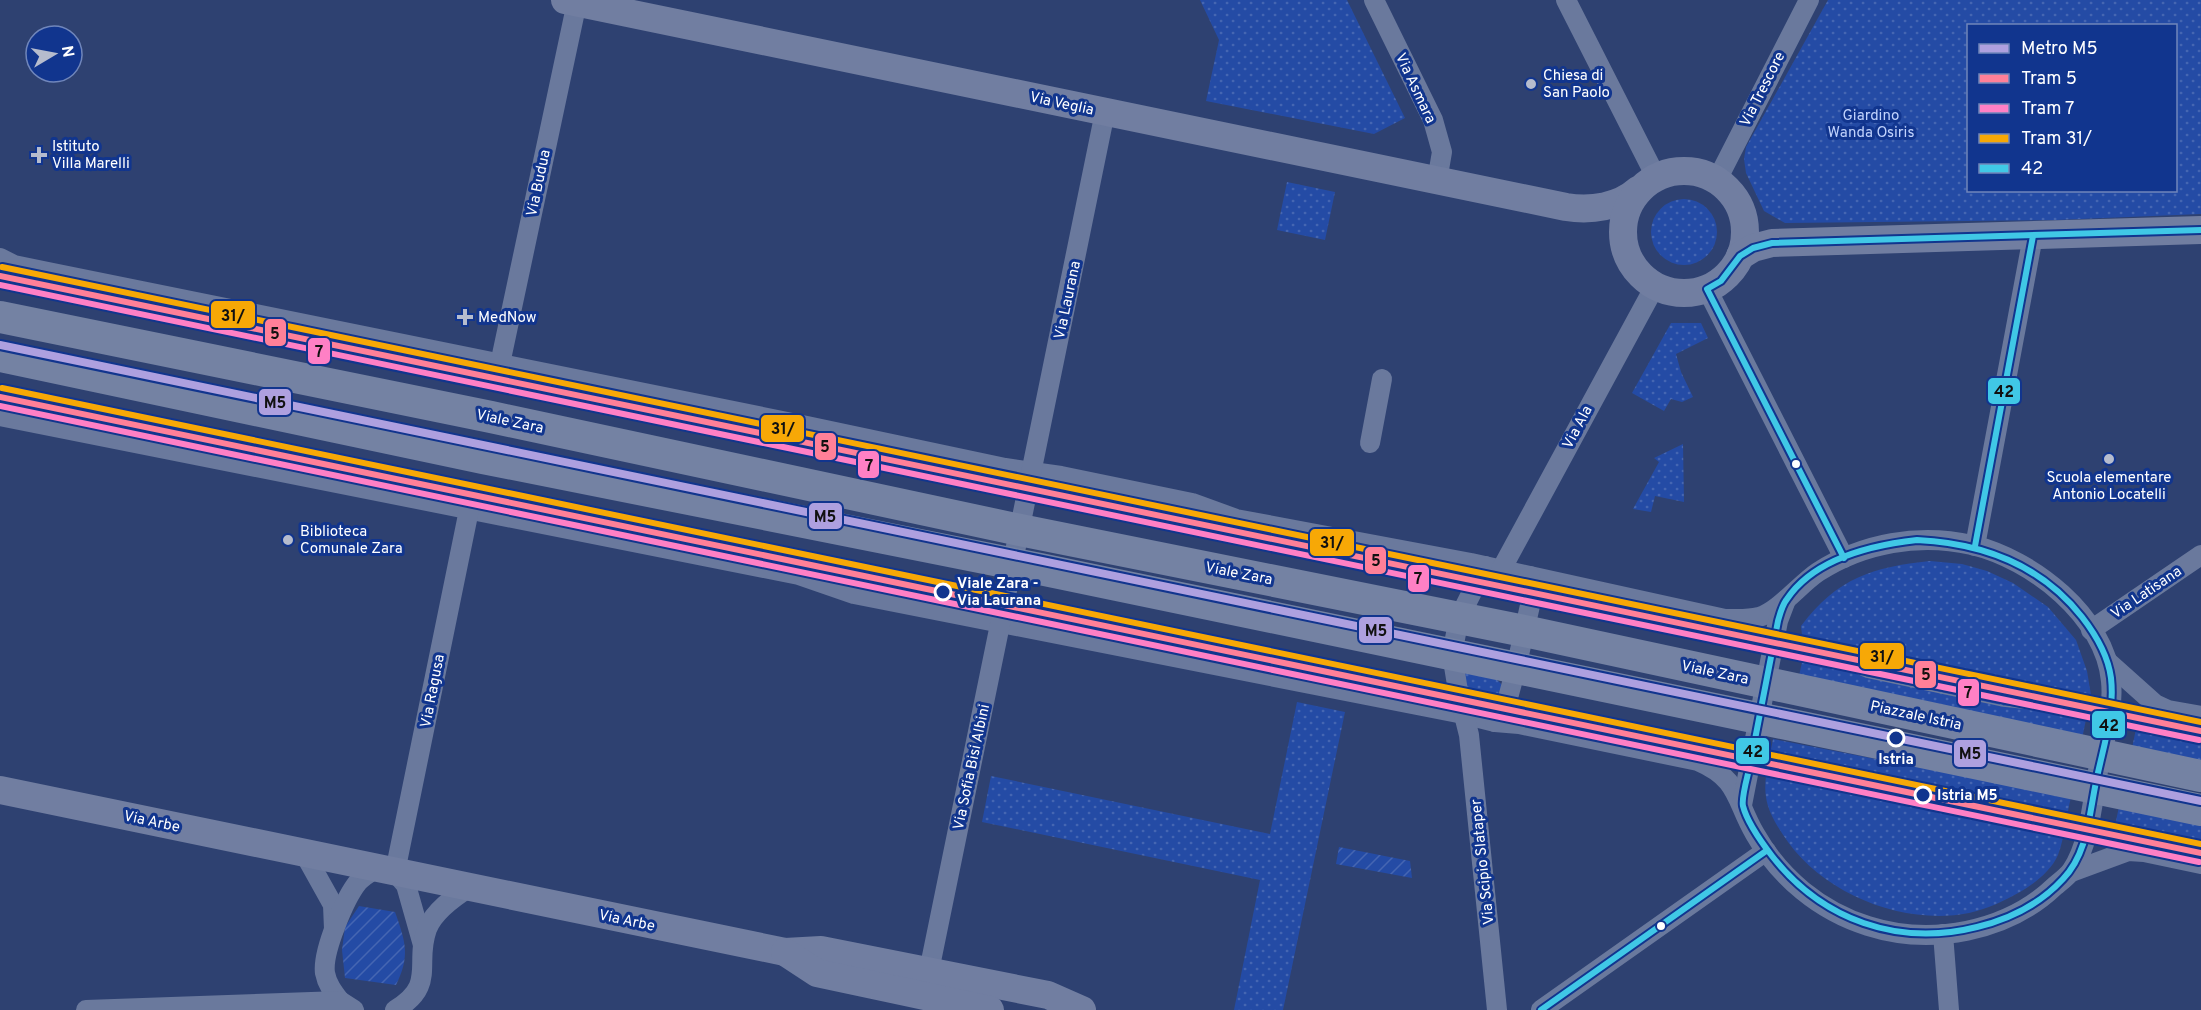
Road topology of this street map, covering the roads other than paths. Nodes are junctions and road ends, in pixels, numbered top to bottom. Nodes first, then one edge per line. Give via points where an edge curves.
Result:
1 (1374, 0) edge
2 (1566, 0) edge
3 (1809, 0) edge
4 (571, 1) edge
5 (1105, 112) junction
6 (1717, 180) junction
7 (1437, 181) junction
8 (1647, 183) junction
9 (1558, 206) junction
10 (1745, 223) junction
11 (2201, 230) edge
12 (2033, 236) junction
13 (1772, 243) junction
14 (1740, 256) junction
15 (0, 258) edge
16 (1629, 258) junction
17 (1655, 286) junction
18 (1707, 289) junction
19 (0, 317) edge
20 (0, 356) edge
21 (500, 364) junction
22 (1382, 379) dead end
23 (0, 416) edge
24 (1370, 443) dead end
25 (1030, 480) junction
26 (469, 510) junction
27 (1020, 530) junction
28 (1975, 546) junction
29 (2201, 555) edge
30 (1844, 558) junction
31 (1013, 564) junction
32 (1493, 568) junction
33 (1530, 576) junction
34 (1787, 598) junction
35 (1459, 618) junction
36 (1001, 623) junction
37 (2091, 630) junction
38 (1524, 631) junction
39 (1452, 654) junction
40 (2108, 662) junction
41 (1516, 668) junction
42 (1766, 683) junction
43 (1463, 714) junction
44 (2201, 716) edge
45 (1759, 719) junction
46 (1495, 722) junction
47 (2102, 755) junction
48 (2201, 776) edge
49 (2095, 787) junction
50 (0, 790) edge
51 (1742, 805) junction
52 (2201, 810) edge
53 (1766, 851) junction
54 (304, 852) junction
55 (2201, 864) edge
56 (385, 870) junction
57 (2071, 872) junction
58 (470, 887) junction
59 (334, 930) junction
60 (1942, 934) junction
61 (423, 945) junction
62 (930, 993) edge
63 (347, 1006) edge
64 (406, 1008) edge
65 (979, 1009) edge
66 (86, 1010) edge
67 (1082, 1010) edge
68 (1497, 1010) edge
69 (1541, 1010) edge
70 (1949, 1010) edge

1 - 7 street, Via Asmara via 1432,120 1442,152
2 - 8 street
3 - 6 street, Via Trescore
4 - 5 street, Via Veglia
4 - 21 street, Via Budua
5 - 7 street, Via Veglia
5 - 25 street, Via Laurana
6 - 8 street via 1687,170 1671,171
6 - 10 street via 1730,191
7 - 9 street, Via Veglia
8 - 9 street, Via Veglia via 1625,200 1598,207
8 - 16 street via 1627,209 1624,220 1623,239
9 - 16 street, Via Veglia via 1607,225
10 - 13 street
10 - 14 street
11 - 12 street
12 - 13 street
12 - 28 street
13 - 14 street
14 - 18 street via 1721,281
15 - 21 street via 14,265
16 - 17 street
17 - 18 street via 1681,293
17 - 32 street, Via Ala
18 - 30 street
19 - 27 main road, Viale Zara
20 - 31 main road
21 - 25 street via 1005,468
22 - 24 street
23 - 26 street
25 - 27 street
25 - 32 street via 1192,503 1236,519
26 - 36 street via 799,575 854,594
26 - 56 street, Via Ragusa
27 - 31 street, Via Sofia Bisi Albini
27 - 35 main road, Viale Zara
28 - 30 street via 1948,541 1907,541
28 - 37 street via 2020,563 2047,581 2072,604
29 - 37 street, Via Latisana
30 - 34 street
31 - 36 street, Via Sofia Bisi Albini
31 - 39 main road
32 - 33 street
32 - 35 street
33 - 34 street via 1725,619 1761,617
33 - 38 street via 1531,601
34 - 42 street via 1778,621
35 - 38 main road, Viale Zara
35 - 39 street
36 - 43 street
36 - 62 street, Via Sofia Bisi Albini
37 - 40 street
38 - 41 street
38 - 42 main road, Viale Zara
39 - 41 main road
39 - 43 street
40 - 44 street via 2155,704
40 - 47 street via 2112,701
41 - 45 main road
41 - 46 street via 1505,709
42 - 45 street
42 - 47 main road, Piazzale Istria
43 - 46 street
43 - 68 street, Via Scipio Slataper via 1469,735
45 - 49 main road
45 - 51 street
46 - 51 street via 1698,761 1727,779
47 - 48 main road, Piazzale Istria
47 - 49 street
49 - 52 main road
49 - 57 street via 2084,843
50 - 54 street, Via Arbe
51 - 53 street
53 - 60 street via 1793,882 1839,914 1890,931
53 - 69 street
54 - 56 street, Via Arbe
54 - 59 street via 333,905
55 - 57 street via 2128,851
56 - 58 street, Via Arbe
56 - 59 street via 357,883
56 - 61 street via 406,885
57 - 60 street via 2014,915 1972,930
58 - 61 street via 430,921
58 - 62 street, Via Arbe via 785,952 817,974
59 - 63 street via 324,960 325,974 330,988
60 - 70 street
61 - 64 street via 421,982
62 - 65 street, Via Arbe
62 - 67 street, Via Arbe via 1048,994
63 - 66 street

